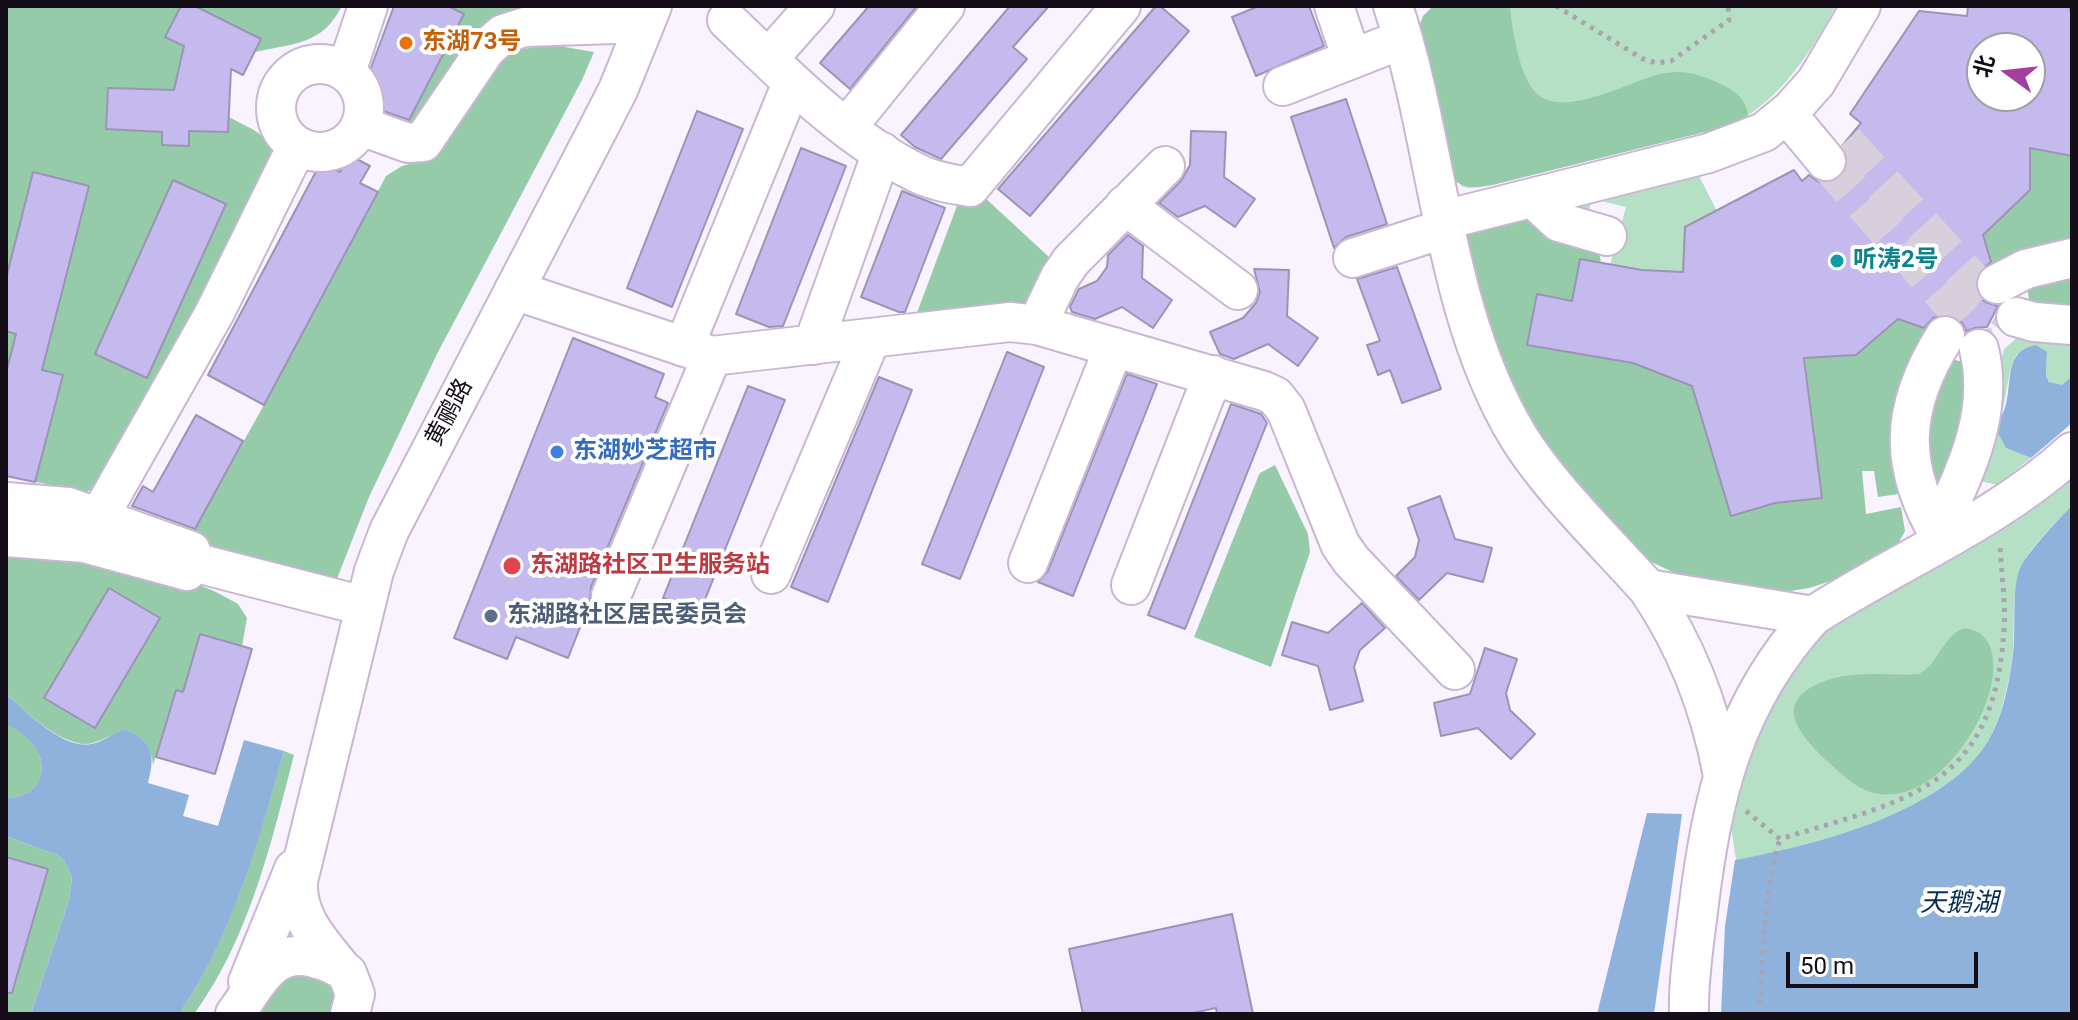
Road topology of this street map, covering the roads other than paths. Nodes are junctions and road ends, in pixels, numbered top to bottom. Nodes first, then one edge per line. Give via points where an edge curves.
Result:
1 (368, 6) edge
2 (815, 6) edge
3 (945, 6) edge
4 (1121, 6) edge
5 (1334, 6) edge
6 (1861, 6) edge
7 (649, 15) edge
8 (727, 20) dead end
9 (1398, 23) edge
10 (1352, 59) junction
11 (780, 71) junction
12 (346, 72) junction
13 (1283, 86) dead end
14 (1795, 105) junction
15 (361, 126) junction
16 (847, 127) junction
17 (297, 146) junction
18 (882, 152) junction
19 (1836, 152) tunnel mouth
20 (1165, 166) dead end
21 (1533, 198) junction
22 (1125, 205) junction
23 (1445, 224) junction
24 (1607, 236) dead end
25 (1353, 258) dead end
26 (2072, 258) edge
27 (1997, 284) dead end
28 (514, 290) junction
29 (1238, 290) dead end
30 (2016, 317) tunnel mouth
31 (1037, 325) junction
32 (2072, 325) edge
33 (871, 338) junction
34 (813, 345) junction
35 (1114, 347) junction
36 (698, 352) junction
37 (1213, 375) junction
38 (2072, 452) edge
39 (6, 502) edge
40 (99, 517) junction
41 (1939, 536) junction
42 (6, 537) edge
43 (189, 561) junction
44 (1028, 563) dead end
45 (771, 574) dead end
46 (1131, 585) dead end
47 (1648, 589) junction
48 (611, 596) dead end
49 (364, 606) junction
50 (1813, 616) junction
51 (1455, 670) dead end
52 (1722, 783) junction
53 (307, 841) junction
54 (341, 968) junction
55 (236, 1012) edge
56 (353, 1012) edge
57 (1689, 1014) edge

1 - 12 street
2 - 11 street
3 - 16 street
4 - 18 street via 970,187 918,174
5 - 10 street
6 - 14 street via 1826,68
7 - 15 street via 525,27 503,34 486,49 423,142 408,143
7 - 28 street, 黄鹂路 via 618,90
8 - 11 street
9 - 10 street
9 - 23 street
10 - 13 street
11 - 16 street
11 - 36 street
12 - 15 street via 363,96
12 - 17 street via 319,64 293,74 284,85 277,111 280,125
14 - 19 street
14 - 21 street via 1749,139
15 - 17 street via 340,148 311,152
16 - 18 street
17 - 40 street via 215,312
18 - 34 street
20 - 22 street
21 - 23 street
21 - 24 street via 1559,222
22 - 29 street
22 - 31 street via 1071,261
23 - 25 street
23 - 47 street via 1465,309 1505,412 1556,485
26 - 27 street via 2026,269
28 - 36 street
28 - 49 street, 黄鹂路 via 389,531
30 - 32 street
31 - 33 street via 1010,322
31 - 35 street
33 - 34 street
33 - 45 street
34 - 36 street
35 - 37 street
35 - 44 street
36 - 48 street
37 - 46 street
37 - 51 street via 1281,402 1340,544
38 - 41 street via 1999,508
39 - 40 street via 68,507
40 - 43 street via 191,551
41 - 41 street via 1915,486 1910,423 1923,376 1962,342 1985,385 1977,434
41 - 50 street
42 - 43 street via 84,543 187,571
43 - 49 street
47 - 50 street
47 - 52 street via 1704,700 1715,730
49 - 53 street, 黄鹂路
50 - 52 street via 1750,704
52 - 57 street via 1704,868
53 - 54 street, 黄鹂路 via 298,902
53 - 55 street, 黄鹂路
54 - 55 street, 黄鹂路 via 302,955 281,958
54 - 56 street, 黄鹂路 via 354,986

